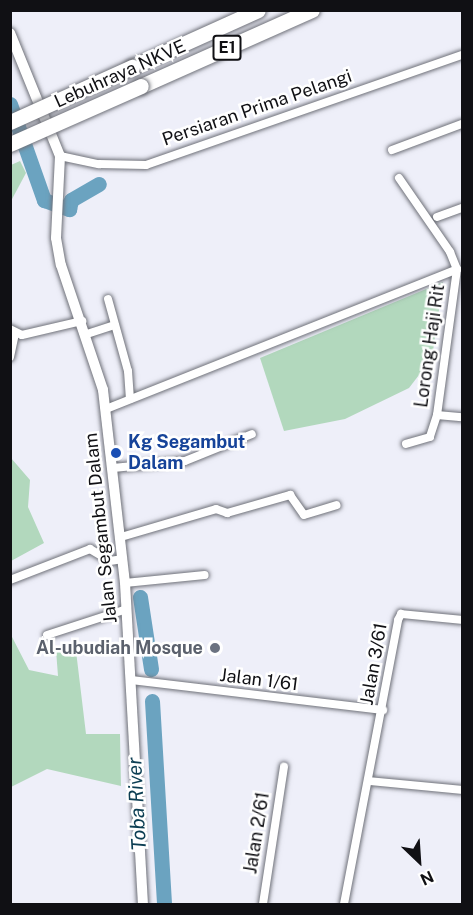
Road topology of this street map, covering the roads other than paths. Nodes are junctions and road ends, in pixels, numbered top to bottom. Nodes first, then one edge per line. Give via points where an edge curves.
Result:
1 (258, 10) edge
2 (312, 10) edge
3 (10, 33) edge
4 (462, 55) edge
5 (10, 122) edge
6 (462, 124) edge
7 (10, 144) edge
8 (392, 150) dead end
9 (60, 156) junction
10 (399, 178) dead end
11 (462, 208) edge
12 (437, 217) dead end
13 (458, 269) junction
14 (108, 299) dead end
15 (82, 321) junction
16 (115, 325) junction
17 (13, 332) edge
18 (87, 334) junction
19 (10, 357) edge
20 (130, 399) junction
21 (106, 409) junction
22 (437, 414) junction
23 (462, 417) edge
24 (252, 434) dead end
25 (406, 444) dead end
26 (113, 468) junction
27 (337, 505) dead end
28 (121, 537) junction
29 (123, 559) junction
30 (205, 575) dead end
31 (10, 580) edge
32 (125, 583) junction
33 (127, 609) junction
34 (462, 620) edge
35 (47, 635) dead end
36 (131, 680) junction
37 (383, 710) junction
38 (284, 767) dead end
39 (369, 781) junction
40 (462, 790) edge
41 (143, 904) edge
42 (263, 904) edge
43 (344, 904) edge

1 - 5 highway, Lebuhraya NKVE / E1, bridge
2 - 7 highway, Lebuhraya NKVE / E1, bridge
3 - 9 street
4 - 9 street, Persiaran Prima Pelangi via 146,165 99,164
6 - 8 street
9 - 15 street, Jalan Segambut Dalam via 56,221 61,265
10 - 13 street, Lorong Haji Rit
11 - 12 street
13 - 20 street
13 - 22 street, Lorong Haji Rit
14 - 16 street
15 - 17 street
15 - 18 street, Jalan Segambut Dalam
16 - 18 street
16 - 20 street via 128,371
17 - 19 street
18 - 21 street, Jalan Segambut Dalam
20 - 21 street
21 - 26 street, Jalan Segambut Dalam
22 - 23 street
22 - 25 street, Lorong Haji Rit via 430,437
24 - 26 street via 184,461
26 - 28 street, Jalan Segambut Dalam
27 - 28 street via 304,515 290,495 226,513 216,509
28 - 29 street, Jalan Segambut Dalam
29 - 31 street via 110,561 90,549
29 - 32 street, Jalan Segambut Dalam
30 - 32 street
32 - 33 street, Jalan Segambut Dalam
33 - 35 street
33 - 36 street, Jalan Segambut Dalam
34 - 37 street, Jalan 3/61 via 401,614
36 - 37 street, Jalan 1/61
36 - 41 street, Jalan Segambut Dalam
37 - 39 street, Jalan 3/61
38 - 42 street, Jalan 2/61
39 - 40 street
39 - 43 street, Jalan 3/61

